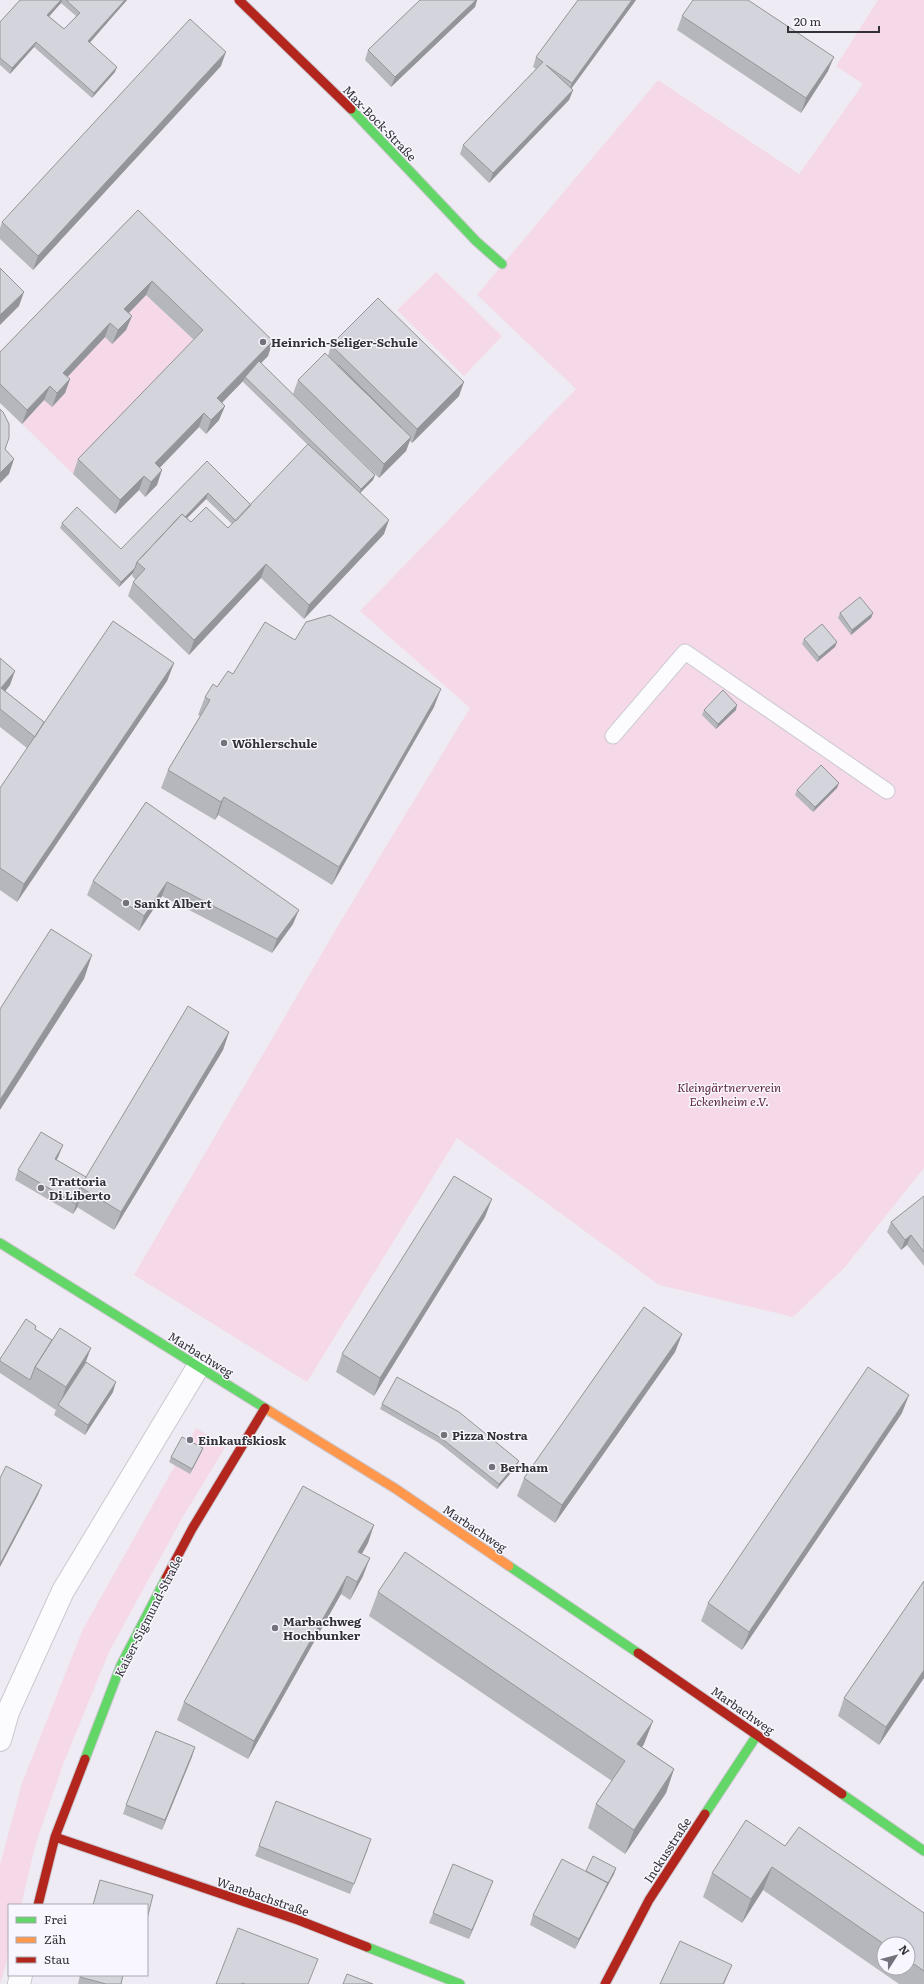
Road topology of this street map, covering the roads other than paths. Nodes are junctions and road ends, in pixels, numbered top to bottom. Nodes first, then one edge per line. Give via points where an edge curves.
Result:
1 (239, 0) edge
2 (502, 264) dead end
3 (613, 736) dead end
4 (887, 791) dead end
5 (0, 1243) edge
6 (198, 1367) junction
7 (265, 1408) junction
8 (757, 1735) junction
9 (0, 1740) edge
10 (55, 1837) junction
11 (924, 1851) edge
12 (38, 1904) edge
13 (460, 1984) edge
14 (604, 1984) edge

1 - 2 street, Max-Bock-Straße via 367,125 476,241
3 - 4 lane via 684,652
5 - 6 street, Marbachweg
6 - 7 street, Marbachweg
6 - 9 street via 63,1591 8,1712
7 - 8 street, Marbachweg via 396,1490
7 - 10 street, Kaiser-Sigmund-Straße via 192,1529 121,1665
8 - 11 street, Marbachweg
8 - 14 street, Inckusstraße via 648,1900
10 - 12 street, Kaiser-Sigmund-Straße
10 - 13 street, Wanebachstraße via 298,1920

